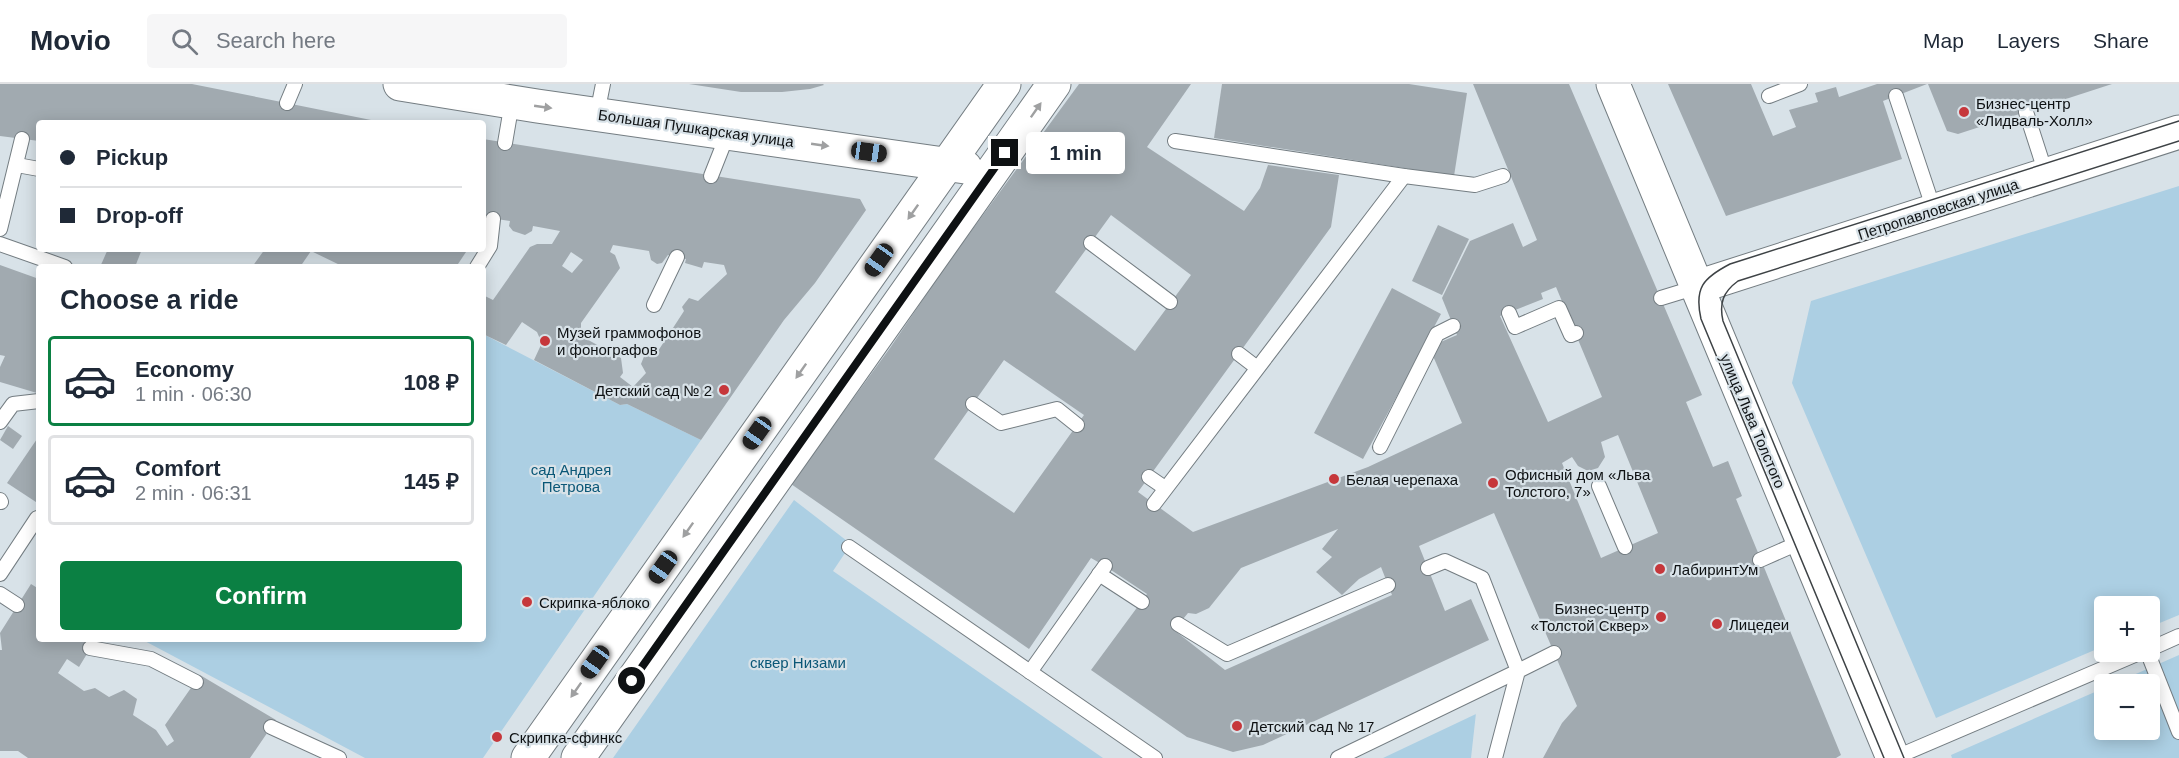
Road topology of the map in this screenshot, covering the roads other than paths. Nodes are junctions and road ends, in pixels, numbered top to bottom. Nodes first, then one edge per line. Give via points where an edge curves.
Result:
1 (295, 84) edge
2 (400, 84) edge
3 (1004, 84) edge
4 (1054, 84) edge
5 (1613, 84) edge
6 (1800, 84) edge
7 (495, 95) edge
8 (1769, 96) dead end
9 (1896, 96) dead end
10 (600, 99) edge
11 (287, 103) dead end
12 (2026, 112) dead end
13 (728, 132) junction
14 (2179, 132) edge
15 (22, 139) dead end
16 (1175, 141) dead end
17 (505, 143) dead end
18 (947, 164) junction
19 (17, 165) junction
20 (36, 168) edge
21 (997, 173) junction
22 (2046, 174) junction
23 (711, 176) dead end
24 (1404, 176) junction
25 (1503, 176) dead end
26 (1934, 210) junction
27 (493, 219) dead end
28 (0, 229) edge
29 (1091, 243) dead end
30 (0, 244) edge
31 (677, 257) dead end
32 (57, 264) edge
33 (479, 264) edge
34 (1697, 287) junction
35 (1661, 298) dead end
36 (1170, 302) dead end
37 (654, 305) dead end
38 (1509, 313) dead end
39 (1453, 326) dead end
40 (1576, 333) dead end
41 (1239, 354) dead end
42 (1256, 367) junction
43 (36, 401) edge
44 (973, 404) dead end
45 (0, 422) edge
46 (1077, 425) dead end
47 (1380, 447) dead end
48 (1149, 477) dead end
49 (1599, 486) dead end
50 (1165, 489) junction
51 (1154, 504) dead end
52 (36, 520) edge
53 (1803, 541) junction
54 (849, 547) dead end
55 (1625, 547) dead end
56 (1760, 560) dead end
57 (1428, 567) dead end
58 (0, 574) edge
59 (1388, 585) dead end
60 (0, 594) edge
61 (1142, 602) dead end
62 (17, 605) dead end
63 (1178, 624) dead end
64 (2179, 636) edge
65 (2160, 644) edge
66 (90, 648) dead end
67 (1554, 653) dead end
68 (2119, 662) edge
69 (2152, 662) edge
70 (1518, 671) junction
71 (1030, 672) junction
72 (196, 682) dead end
73 (271, 727) dead end
74 (2179, 732) edge
75 (339, 758) edge
76 (528, 758) edge
77 (578, 758) edge
78 (1155, 758) edge
79 (1338, 758) edge
80 (1495, 758) edge
81 (1893, 758) edge

1 - 11 lane
2 - 7 main road, Большая Пушкарская улица
3 - 18 main road
21 -> 4 main road
5 - 34 main road, улица Льва Толстого
6 - 8 lane
7 -> 10 main road, Большая Пушкарская улица
7 - 17 lane
9 - 26 lane
10 - 13 main road, Большая Пушкарская улица
12 - 22 lane
13 -> 18 main road, Большая Пушкарская улица
13 - 23 lane
14 - 22 main road, Петропавловская улица
15 - 19 lane
16 - 24 lane
18 - 21 main road, Большая Пушкарская улица
18 -> 76 main road
19 - 20 lane
19 - 28 lane
21 - 77 main road via 883,342
22 - 26 main road, Петропавловская улица
24 - 25 lane via 1475,185
24 - 42 lane
26 - 34 main road, Петропавловская улица
27 - 33 lane via 490,246
29 - 36 lane
30 - 32 lane
31 - 37 lane
34 - 35 lane
34 - 53 main road, улица Льва Толстого
38 - 40 lane via 1515,327 1559,308 1571,335
39 - 47 lane via 1437,334
41 - 42 lane
42 - 50 lane
43 - 45 lane via 13,404
44 - 46 lane via 1001,423 1056,410
48 - 50 lane
49 - 55 lane
50 - 51 lane
52 - 58 lane
53 - 56 lane
53 - 81 main road, улица Льва Толстого
54 - 71 lane
57 - 70 lane via 1445,561 1482,578
59 - 63 lane via 1227,654
60 - 62 lane
61 - 71 lane via 1102,570
64 - 65 lane
66 - 72 lane via 151,659
67 - 70 lane
68 - 81 lane
69 - 74 lane
70 - 79 lane
70 - 80 lane
71 - 78 lane
73 - 75 lane

